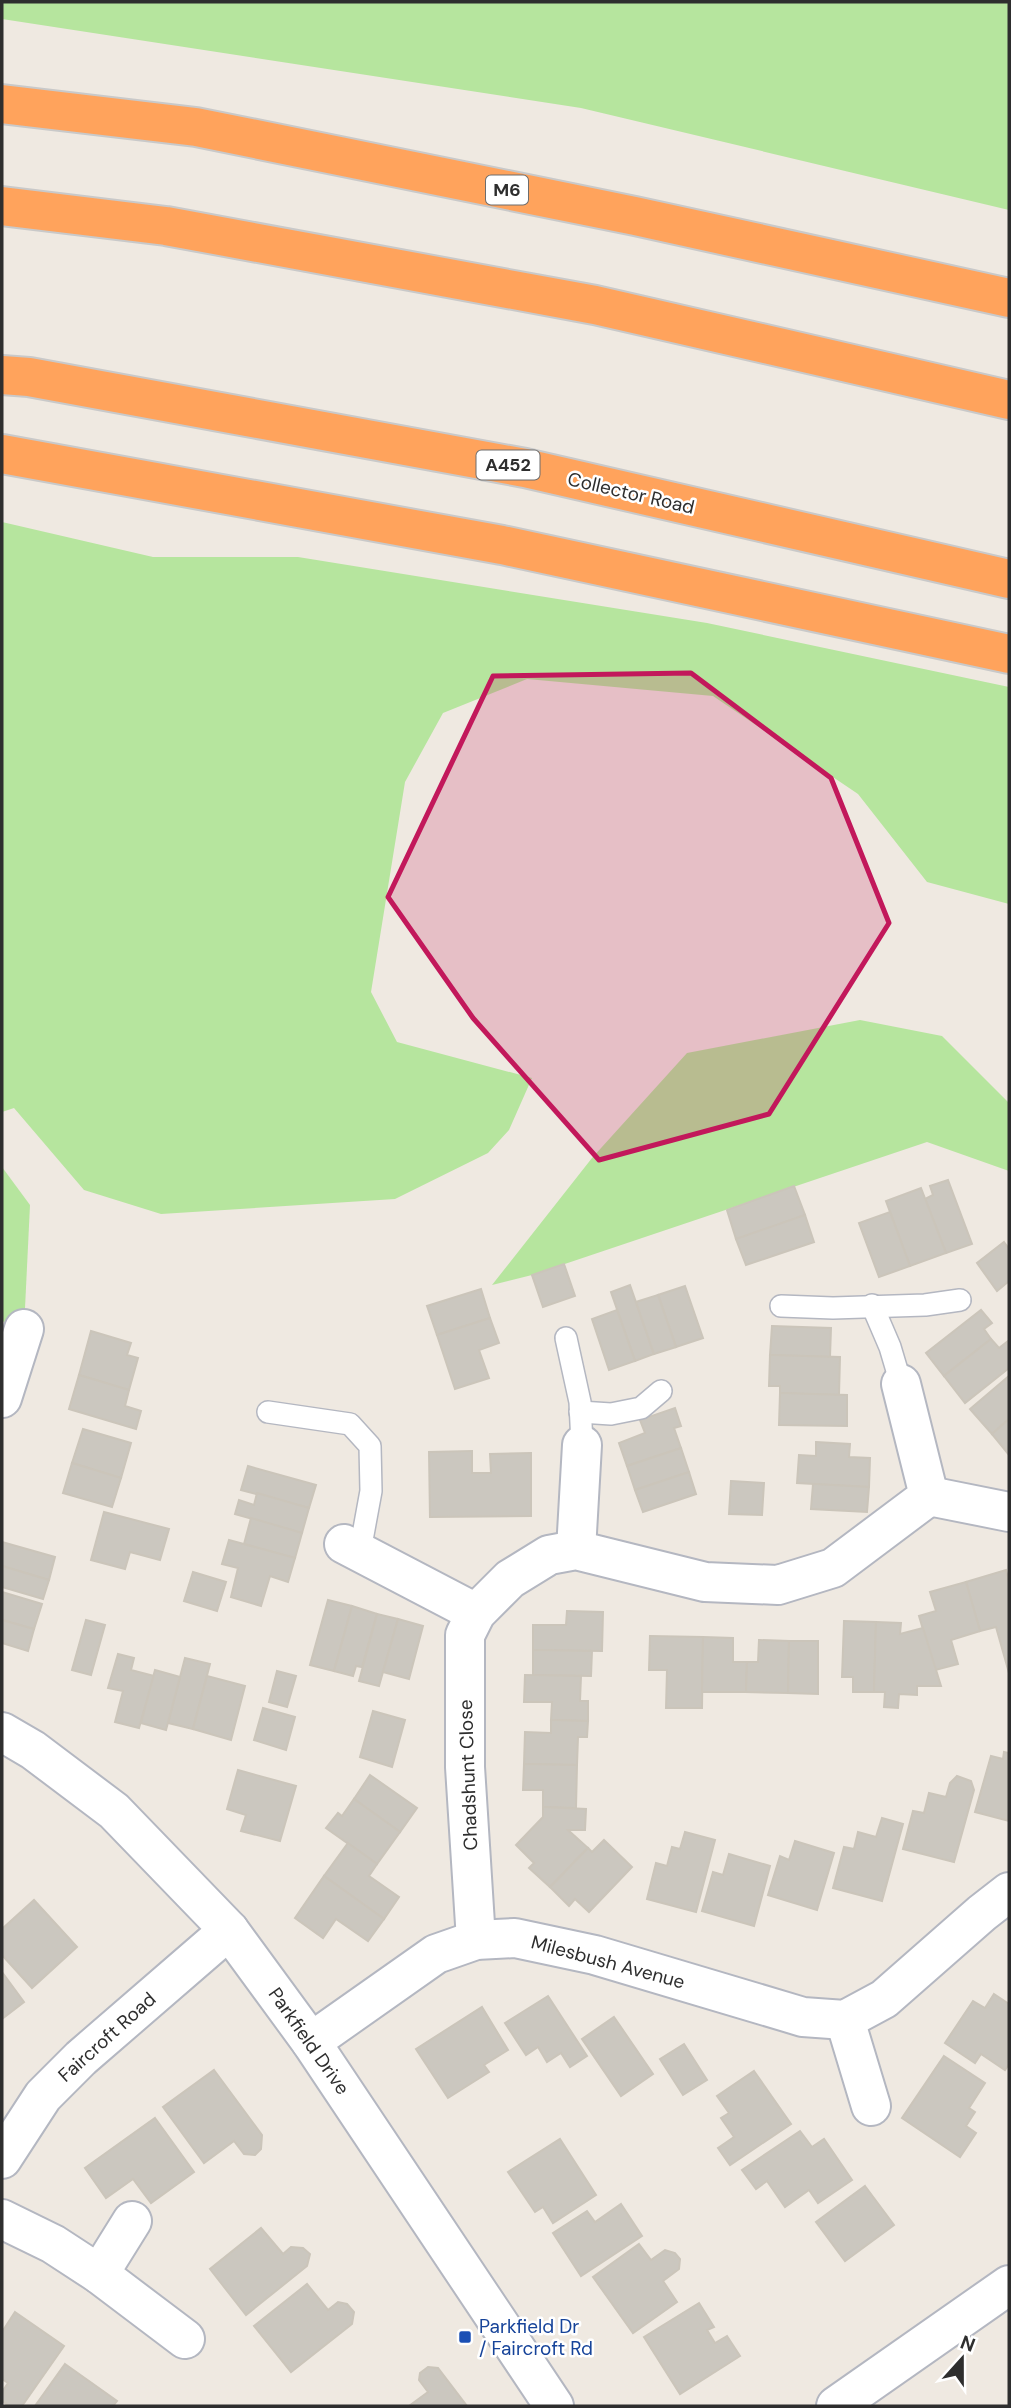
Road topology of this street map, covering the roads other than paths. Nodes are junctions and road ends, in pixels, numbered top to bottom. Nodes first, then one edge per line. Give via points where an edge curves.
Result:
1 (2, 104) edge
2 (2, 206) edge
3 (1009, 298) edge
4 (2, 375) edge
5 (1009, 400) edge
6 (2, 454) edge
7 (1009, 579) edge
8 (1009, 654) edge
9 (960, 1300) dead end
10 (872, 1305) junction
11 (781, 1306) dead end
12 (24, 1329) dead end
13 (566, 1338) dead end
14 (901, 1384) joint
15 (661, 1391) dead end
16 (2, 1398) edge
17 (268, 1412) dead end
18 (581, 1428) junction
19 (929, 1496) junction
20 (1009, 1512) edge
21 (352, 1548) joint
22 (576, 1550) junction
23 (476, 1613) junction
24 (2, 1732) edge
25 (1009, 1892) edge
26 (229, 1930) junction
27 (476, 1940) junction
28 (845, 2020) junction
29 (312, 2042) junction
30 (871, 2106) dead end
31 (2, 2159) edge
32 (2, 2219) edge
33 (132, 2221) dead end
34 (99, 2274) junction
35 (1009, 2285) edge
36 (185, 2339) dead end
37 (554, 2406) edge
38 (836, 2406) edge

1 - 3 highway, M6 via 196,127
2 - 5 highway via 166,226 595,305
4 - 7 highway, Collector Road / A452 via 525,468
6 - 8 highway via 502,545
9 - 10 lane
10 - 11 lane
10 - 14 lane
12 - 16 street
13 - 18 lane
14 - 19 street
15 - 18 lane via 641,1408 611,1414
17 - 21 lane via 350,1424 370,1446 370,1491
18 - 22 street
19 - 20 street
19 - 22 street, Chadshunt Close via 833,1568 779,1585 705,1583
21 - 23 street
22 - 23 street, Chadshunt Close via 549,1555 510,1579
23 - 27 street, Chadshunt Close via 465,1635 465,1767
24 - 26 street, Parkfield Drive via 33,1749 114,1811
25 - 28 street via 884,1999
26 - 29 street, Parkfield Drive
26 - 31 street, Faircroft Road via 43,2096
27 - 28 street, Milesbush Avenue via 515,1938 595,1955 803,2017
27 - 29 street, Milesbush Avenue via 436,1954
28 - 30 street
29 - 37 street, Parkfield Drive
32 - 34 street
33 - 34 street
34 - 36 street
35 - 38 street

